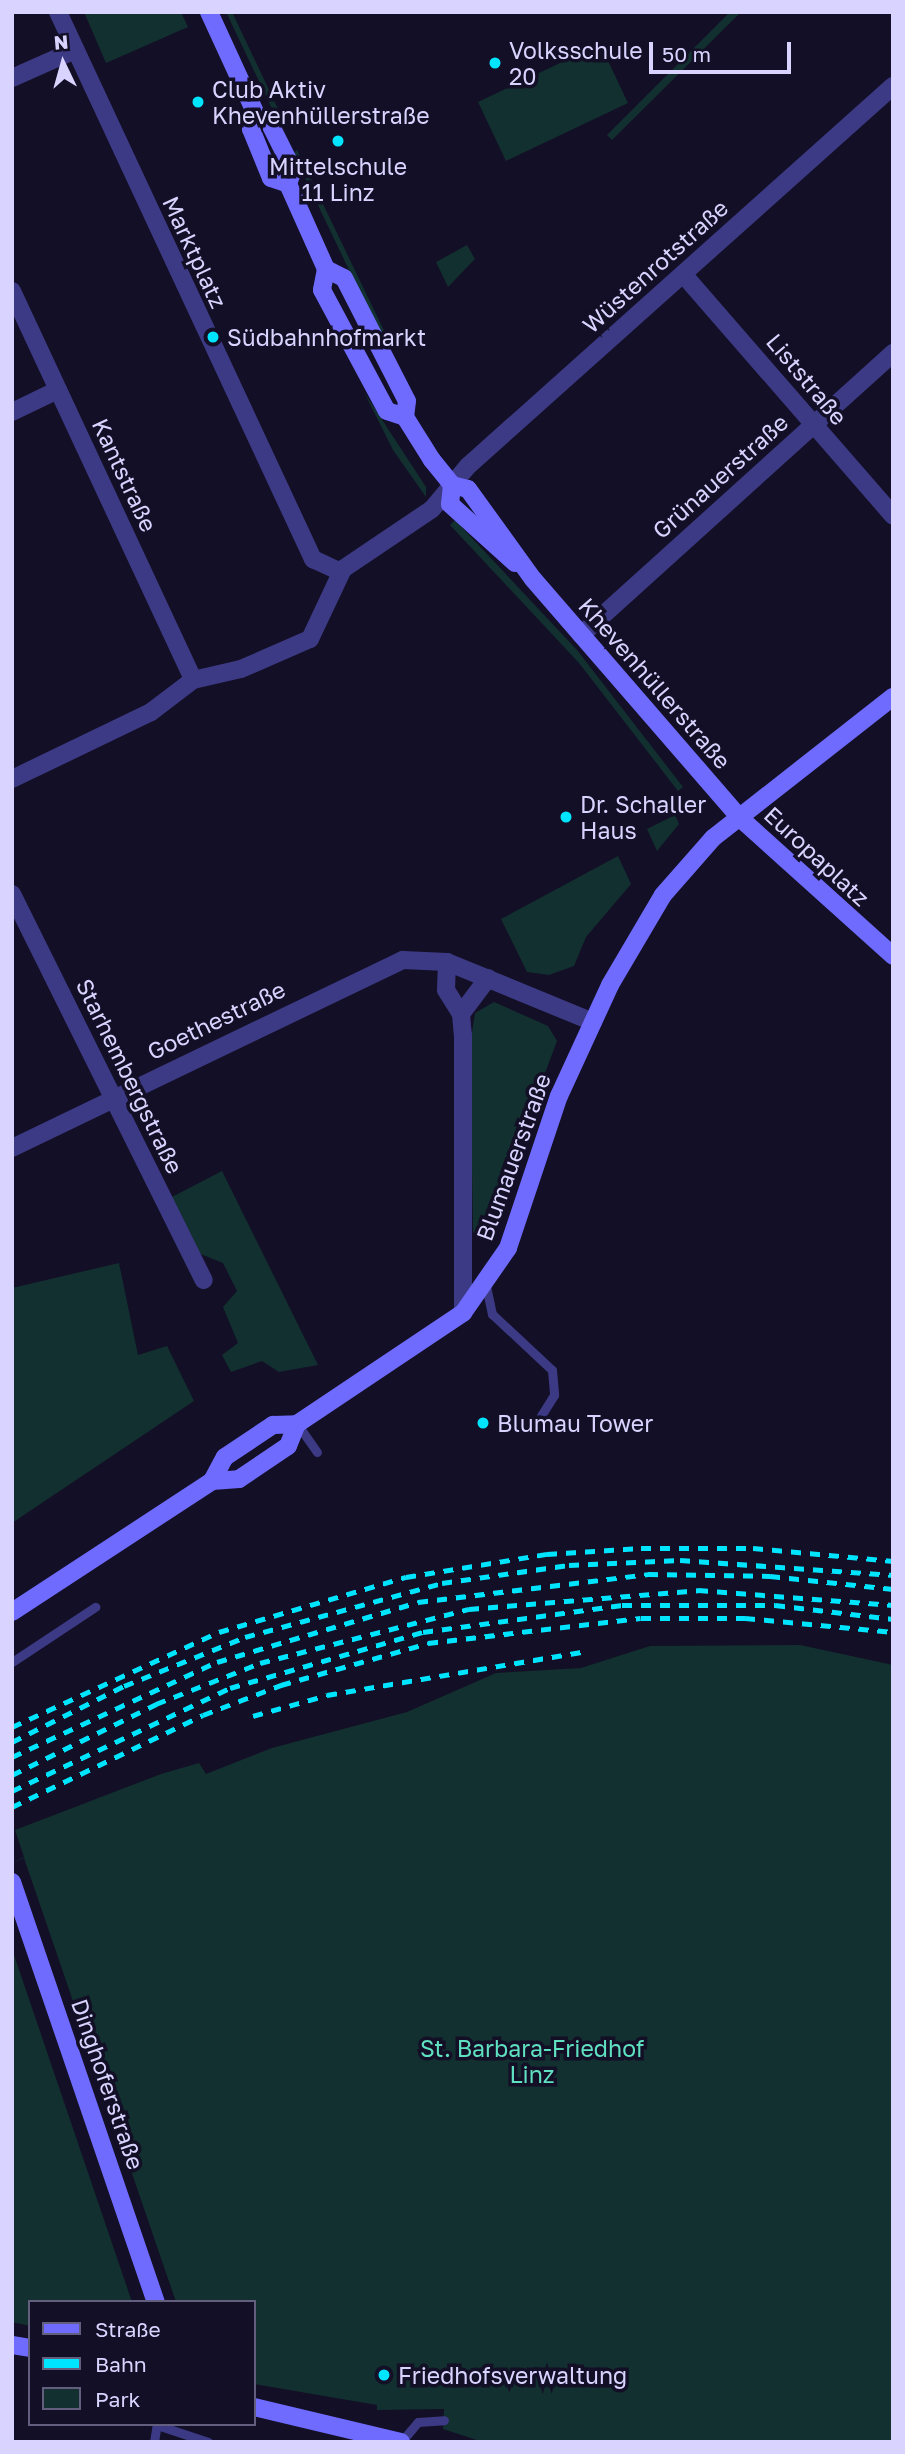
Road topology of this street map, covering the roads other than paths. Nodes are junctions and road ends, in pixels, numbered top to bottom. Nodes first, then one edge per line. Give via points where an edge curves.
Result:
1 (58, 12) edge
2 (209, 12) edge
3 (75, 50) junction
4 (12, 78) edge
5 (893, 86) edge
6 (683, 274) junction
7 (12, 291) edge
8 (893, 353) edge
9 (58, 390) junction
10 (12, 412) edge
11 (815, 424) junction
12 (453, 485) junction
13 (893, 516) edge
14 (341, 572) junction
15 (581, 635) junction
16 (193, 680) junction
17 (893, 697) edge
18 (12, 779) edge
19 (740, 818) junction
20 (12, 894) edge
21 (893, 956) edge
22 (447, 962) junction
23 (488, 978) junction
24 (455, 1008) junction
25 (593, 1021) junction
26 (113, 1098) junction
27 (12, 1148) edge
28 (204, 1280) dead end
29 (486, 1286) junction
30 (463, 1312) junction
31 (541, 1416) dead end
32 (297, 1424) junction
33 (317, 1452) dead end
34 (212, 1480) junction
35 (95, 1607) dead end
36 (12, 1612) edge
37 (12, 1662) edge
38 (12, 1882) edge
39 (155, 2300) edge
40 (256, 2407) edge
41 (444, 2420) dead end
42 (160, 2426) edge
43 (208, 2442) edge
44 (401, 2442) edge

1 - 3 street, Marktplatz
2 - 12 main road, Khevenhüllerstraße via 256,114 270,122 293,170 288,184 326,269 323,290 365,376 387,411 405,417
3 - 4 street
3 - 14 street, Marktplatz via 313,559
5 - 6 street, Wüstenrotstraße
6 - 11 street, Liststraße
6 - 12 street, Wüstenrotstraße
7 - 9 street, Kantstraße
8 - 11 street, Grünauerstraße
9 - 10 street
9 - 16 street, Kantstraße
11 - 13 street, Liststraße
11 - 15 street, Grünauerstraße
12 - 14 street, Wüstenrotstraße via 398,538
12 - 15 main road, Khevenhüllerstraße via 468,489 481,504 533,579
14 - 16 street via 310,639 241,669
15 - 19 main road, Khevenhüllerstraße
16 - 18 street via 151,712
17 - 19 main road
19 - 21 main road, Europaplatz
19 - 25 main road, Blumauerstraße via 713,838 663,895
20 - 26 street, Starhembergstraße
22 - 23 street, Goethestraße
22 - 24 street
22 - 26 street, Goethestraße via 410,959 374,969
23 - 24 street
23 - 25 street, Goethestraße
24 - 30 street
25 - 29 main road, Blumauerstraße via 545,1130 517,1225
26 - 27 street, Goethestraße
26 - 28 street, Starhembergstraße
29 - 30 main road, Blumauerstraße
29 - 31 lane via 492,1314 552,1370 554,1395
30 - 32 main road, Blumauerstraße
32 - 33 lane
32 - 34 main road, Blumauerstraße via 274,1425 225,1457
32 - 34 main road, Blumauerstraße via 288,1446 239,1479
34 - 36 main road, Blumauerstraße
35 - 37 lane
38 - 39 main road, Dinghoferstraße
40 - 44 main road
41 - 44 lane via 418,2423
42 - 43 lane

